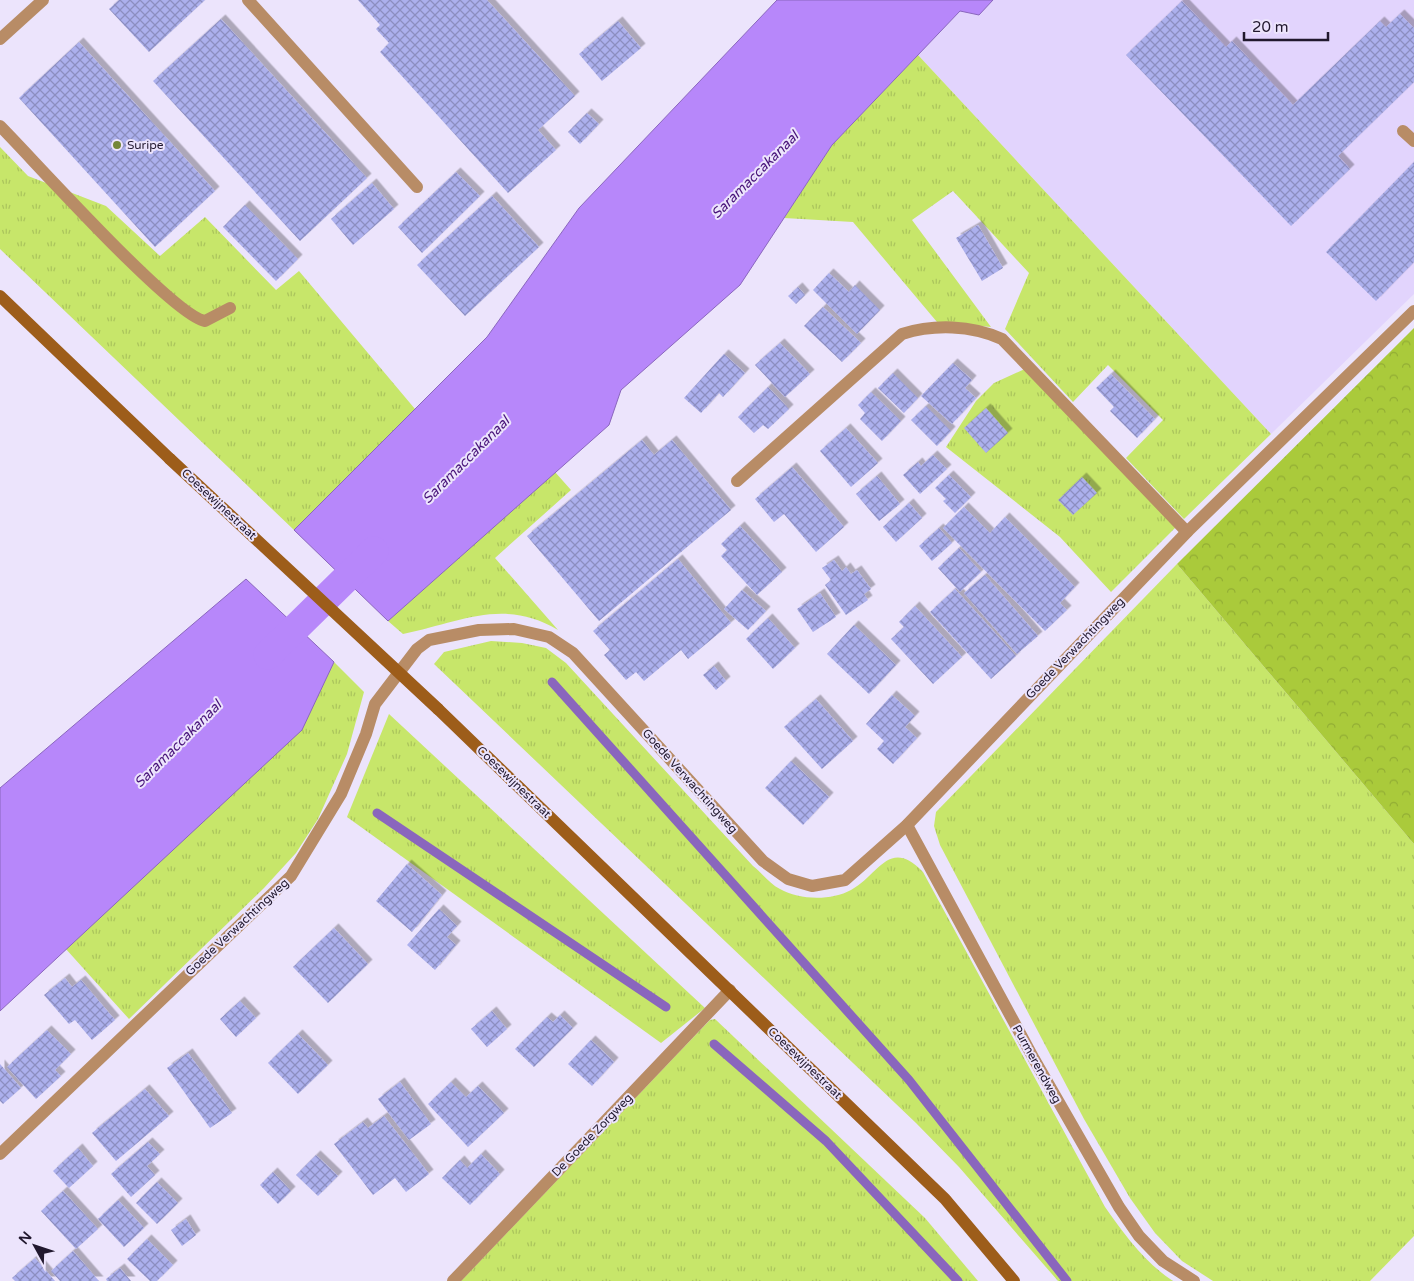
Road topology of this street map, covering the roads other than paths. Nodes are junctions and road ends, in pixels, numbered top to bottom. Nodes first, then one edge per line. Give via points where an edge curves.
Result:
1 (43, 0) edge
2 (248, 0) edge
3 (0, 39) edge
4 (0, 126) edge
5 (1403, 131) dead end
6 (1414, 141) edge
7 (417, 187) dead end
8 (0, 296) edge
9 (230, 308) dead end
10 (1414, 311) edge
11 (737, 481) dead end
12 (1187, 532) junction
13 (907, 825) junction
14 (730, 990) junction
15 (0, 1154) edge
16 (453, 1281) edge
17 (1014, 1281) edge
18 (1194, 1281) edge

1 - 3 street
2 - 7 street
4 - 9 street via 123,255 172,300 205,321
5 - 6 street
8 - 14 main road, Coesewijnestraat, bridge
10 - 12 street, Goede Verwachtingweg
11 - 12 street via 902,334 921,328 982,330 1002,339
12 - 13 street, Goede Verwachtingweg
13 - 15 street, Goede Verwachtingweg via 845,880 812,886 788,879 763,861 573,653 549,637 514,629 478,630 428,640 417,649 375,704 341,794 292,876
13 - 18 street, Purmerendweg via 1034,1059 1119,1206 1139,1236 1163,1260
14 - 16 street, De Goede Zorgweg
14 - 17 main road, Coesewijnestraat via 945,1198

